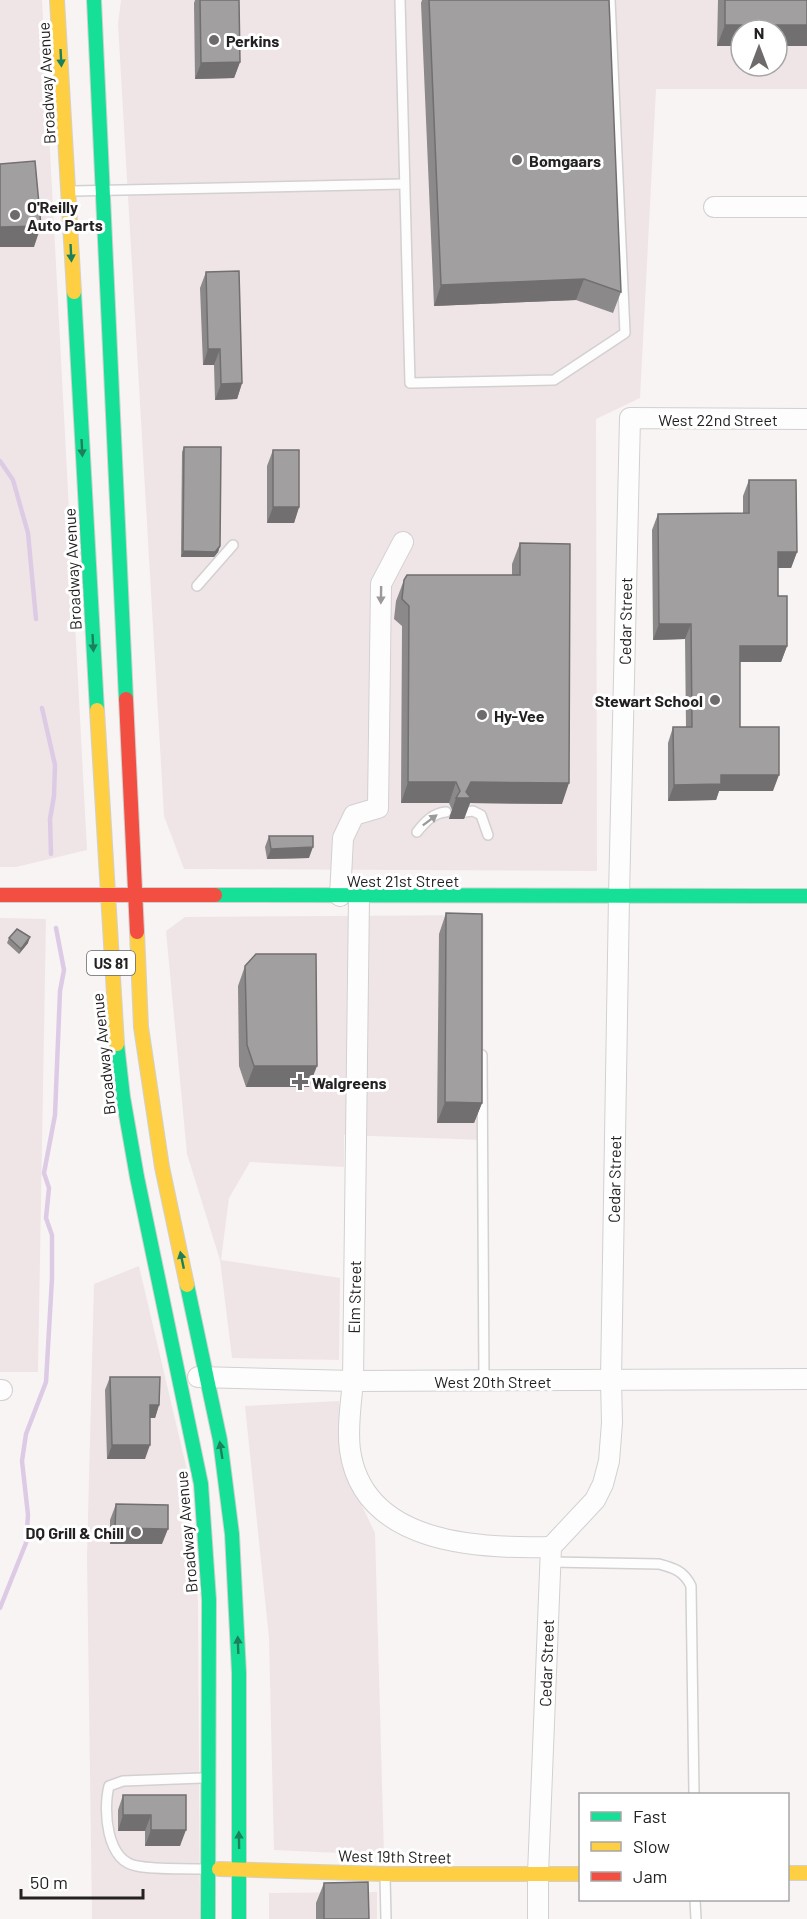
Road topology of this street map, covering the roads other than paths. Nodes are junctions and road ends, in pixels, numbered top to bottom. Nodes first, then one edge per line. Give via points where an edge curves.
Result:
1 (57, 0) edge
2 (94, 0) edge
3 (400, 0) edge
4 (610, 0) edge
5 (404, 184) junction
6 (102, 190) junction
7 (68, 191) junction
8 (714, 207) dead end
9 (807, 207) edge
10 (630, 418) joint
11 (807, 419) edge
12 (403, 542) dead end
13 (233, 545) dead end
14 (197, 586) dead end
15 (446, 812) dead end
16 (465, 812) edge
17 (417, 832) dead end
18 (488, 835) dead end
19 (0, 895) edge
20 (107, 895) junction
21 (134, 896) junction
22 (350, 897) junction
23 (619, 897) junction
24 (807, 897) edge
25 (482, 1050) edge
26 (179, 1376) junction
27 (207, 1377) junction
28 (807, 1379) edge
29 (611, 1380) junction
30 (353, 1381) junction
31 (484, 1381) junction
32 (551, 1555) junction
33 (224, 1778) junction
34 (694, 1793) edge
35 (240, 1869) junction
36 (208, 1870) junction
37 (789, 1873) edge
38 (807, 1873) edge
39 (385, 1874) junction
40 (538, 1874) junction
41 (579, 1874) edge
42 (695, 1901) edge
43 (208, 1919) edge
44 (239, 1919) edge
45 (386, 1919) edge
46 (538, 1919) edge
47 (696, 1919) edge

1 -> 7 main road, Broadway Avenue / US 81
2 - 6 main road, Broadway Avenue / US 81
3 - 5 lane
4 - 5 lane via 625,333 554,380 410,383
5 - 6 lane
6 - 7 lane
6 - 21 main road, Broadway Avenue / US 81
7 -> 20 main road, Broadway Avenue / US 81
8 - 9 street
10 - 11 street, West 22nd Street
10 - 23 street, Cedar Street
12 -> 22 street, Elm Street via 381,584 378,808 366,812 354,832
13 - 14 lane
17 -> 15 lane via 436,815
16 - 18 lane via 481,815
19 - 20 main road, West 21st Street
20 - 21 main road, West 21st Street
20 - 26 main road, Broadway Avenue / US 81 via 123,1097
21 - 22 main road, West 21st Street
27 -> 21 main road, Broadway Avenue / US 81 via 150,1092 141,1027
22 - 23 main road, West 21st Street via 481,902
22 - 30 street, Elm Street
23 - 24 main road, West 21st Street
23 - 29 street, Cedar Street
25 - 31 lane
26 - 27 street, West 20th Street
26 - 33 main road, Broadway Avenue / US 81 via 201,1484 210,1665
27 - 30 street, West 20th Street
33 -> 27 main road, Broadway Avenue / US 81 via 239,1673 232,1534
28 - 29 street, West 20th Street
29 - 31 street, West 20th Street
29 - 32 street, Cedar Street via 609,1461 603,1484
30 - 31 street, West 20th Street
30 - 32 street, Elm Street via 350,1450 358,1478 380,1507 418,1531 453,1542
32 - 34 lane via 659,1564 687,1576 691,1586
32 - 40 street, Cedar Street
35 -> 33 main road, Broadway Avenue / US 81
33 - 36 main road, Broadway Avenue / US 81
33 - 36 lane via 123,1781 109,1786 107,1828 123,1859 135,1866
35 - 36 main road, West 19th Street
35 - 39 main road, West 19th Street
35 - 44 main road, Broadway Avenue / US 81
36 - 43 main road, Broadway Avenue / US 81
37 - 38 main road
39 - 40 main road, West 19th Street
39 - 45 lane
40 - 41 main road, West 19th Street
40 - 46 street, Cedar Street
42 - 47 lane

